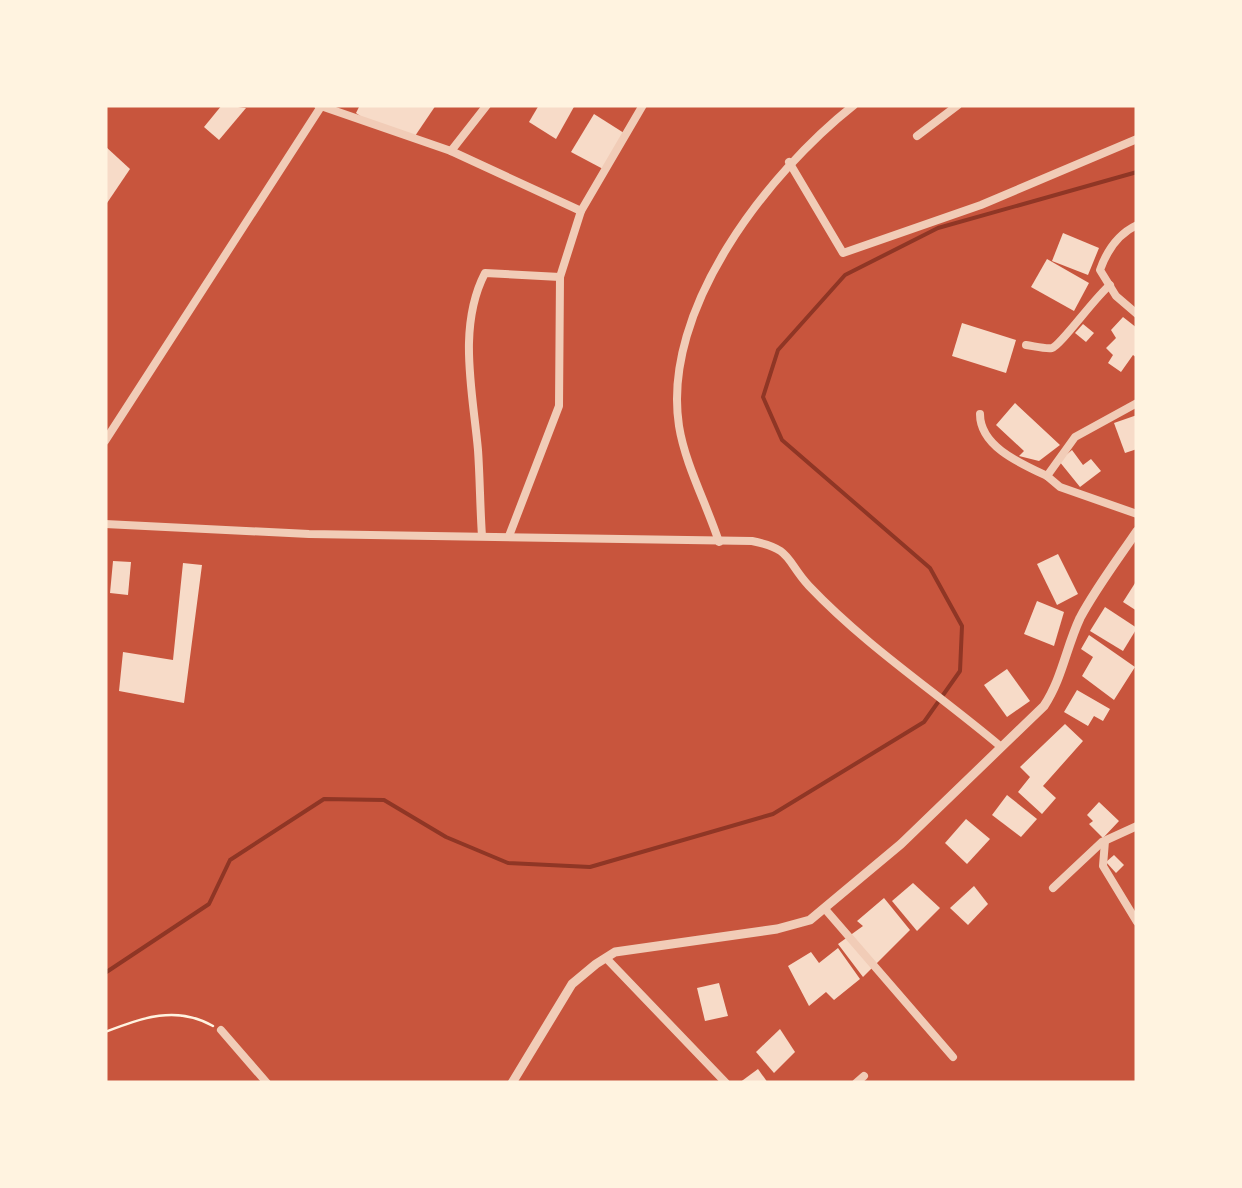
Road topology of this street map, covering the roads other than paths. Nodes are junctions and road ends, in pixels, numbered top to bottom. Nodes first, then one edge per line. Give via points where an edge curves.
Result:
1 (320, 105) edge
2 (487, 105) edge
3 (643, 105) edge
4 (854, 105) edge
5 (958, 105) edge
6 (916, 136) dead end
7 (1137, 139) edge
8 (451, 151) junction
9 (789, 162) junction
10 (581, 211) junction
11 (1137, 225) edge
12 (560, 277) junction
13 (1110, 285) junction
14 (1137, 314) edge
15 (1026, 345) dead end
16 (1137, 403) edge
17 (980, 414) dead end
18 (105, 440) edge
19 (1047, 476) junction
20 (1137, 514) edge
21 (105, 524) edge
22 (1137, 531) edge
23 (482, 536) junction
24 (509, 536) junction
25 (719, 542) junction
26 (1000, 746) junction
27 (1137, 826) edge
28 (1105, 842) junction
29 (1053, 888) dead end
30 (825, 909) junction
31 (1137, 922) edge
32 (606, 958) junction
33 (221, 1030) road end
34 (953, 1057) dead end
35 (266, 1083) edge
36 (512, 1083) edge
37 (726, 1083) edge

1 - 8 street
1 - 18 street
2 - 8 street
3 - 10 street
4 - 9 street
5 - 6 street
7 - 9 street via 982,205 843,253
8 - 10 street
9 - 25 street via 706,282 679,370 680,428
10 - 12 street
11 - 13 street via 1106,253 1100,270
12 - 23 street via 485,273 479,284 470,361
12 - 24 street via 558,406
13 - 14 street
13 - 15 street via 1060,343
16 - 19 street via 1075,436
17 - 19 street via 987,440
19 - 20 street via 1060,487
21 - 23 street
22 - 26 street via 1082,614 1061,661 1060,682
23 - 24 street
24 - 25 street
25 - 26 street via 774,546 792,557 804,581 846,624
26 - 30 street
27 - 28 street
28 - 29 street
28 - 31 street via 1103,866
30 - 32 street via 778,929
30 - 34 street
32 - 36 street via 572,984
32 - 37 street
33 - 35 street

